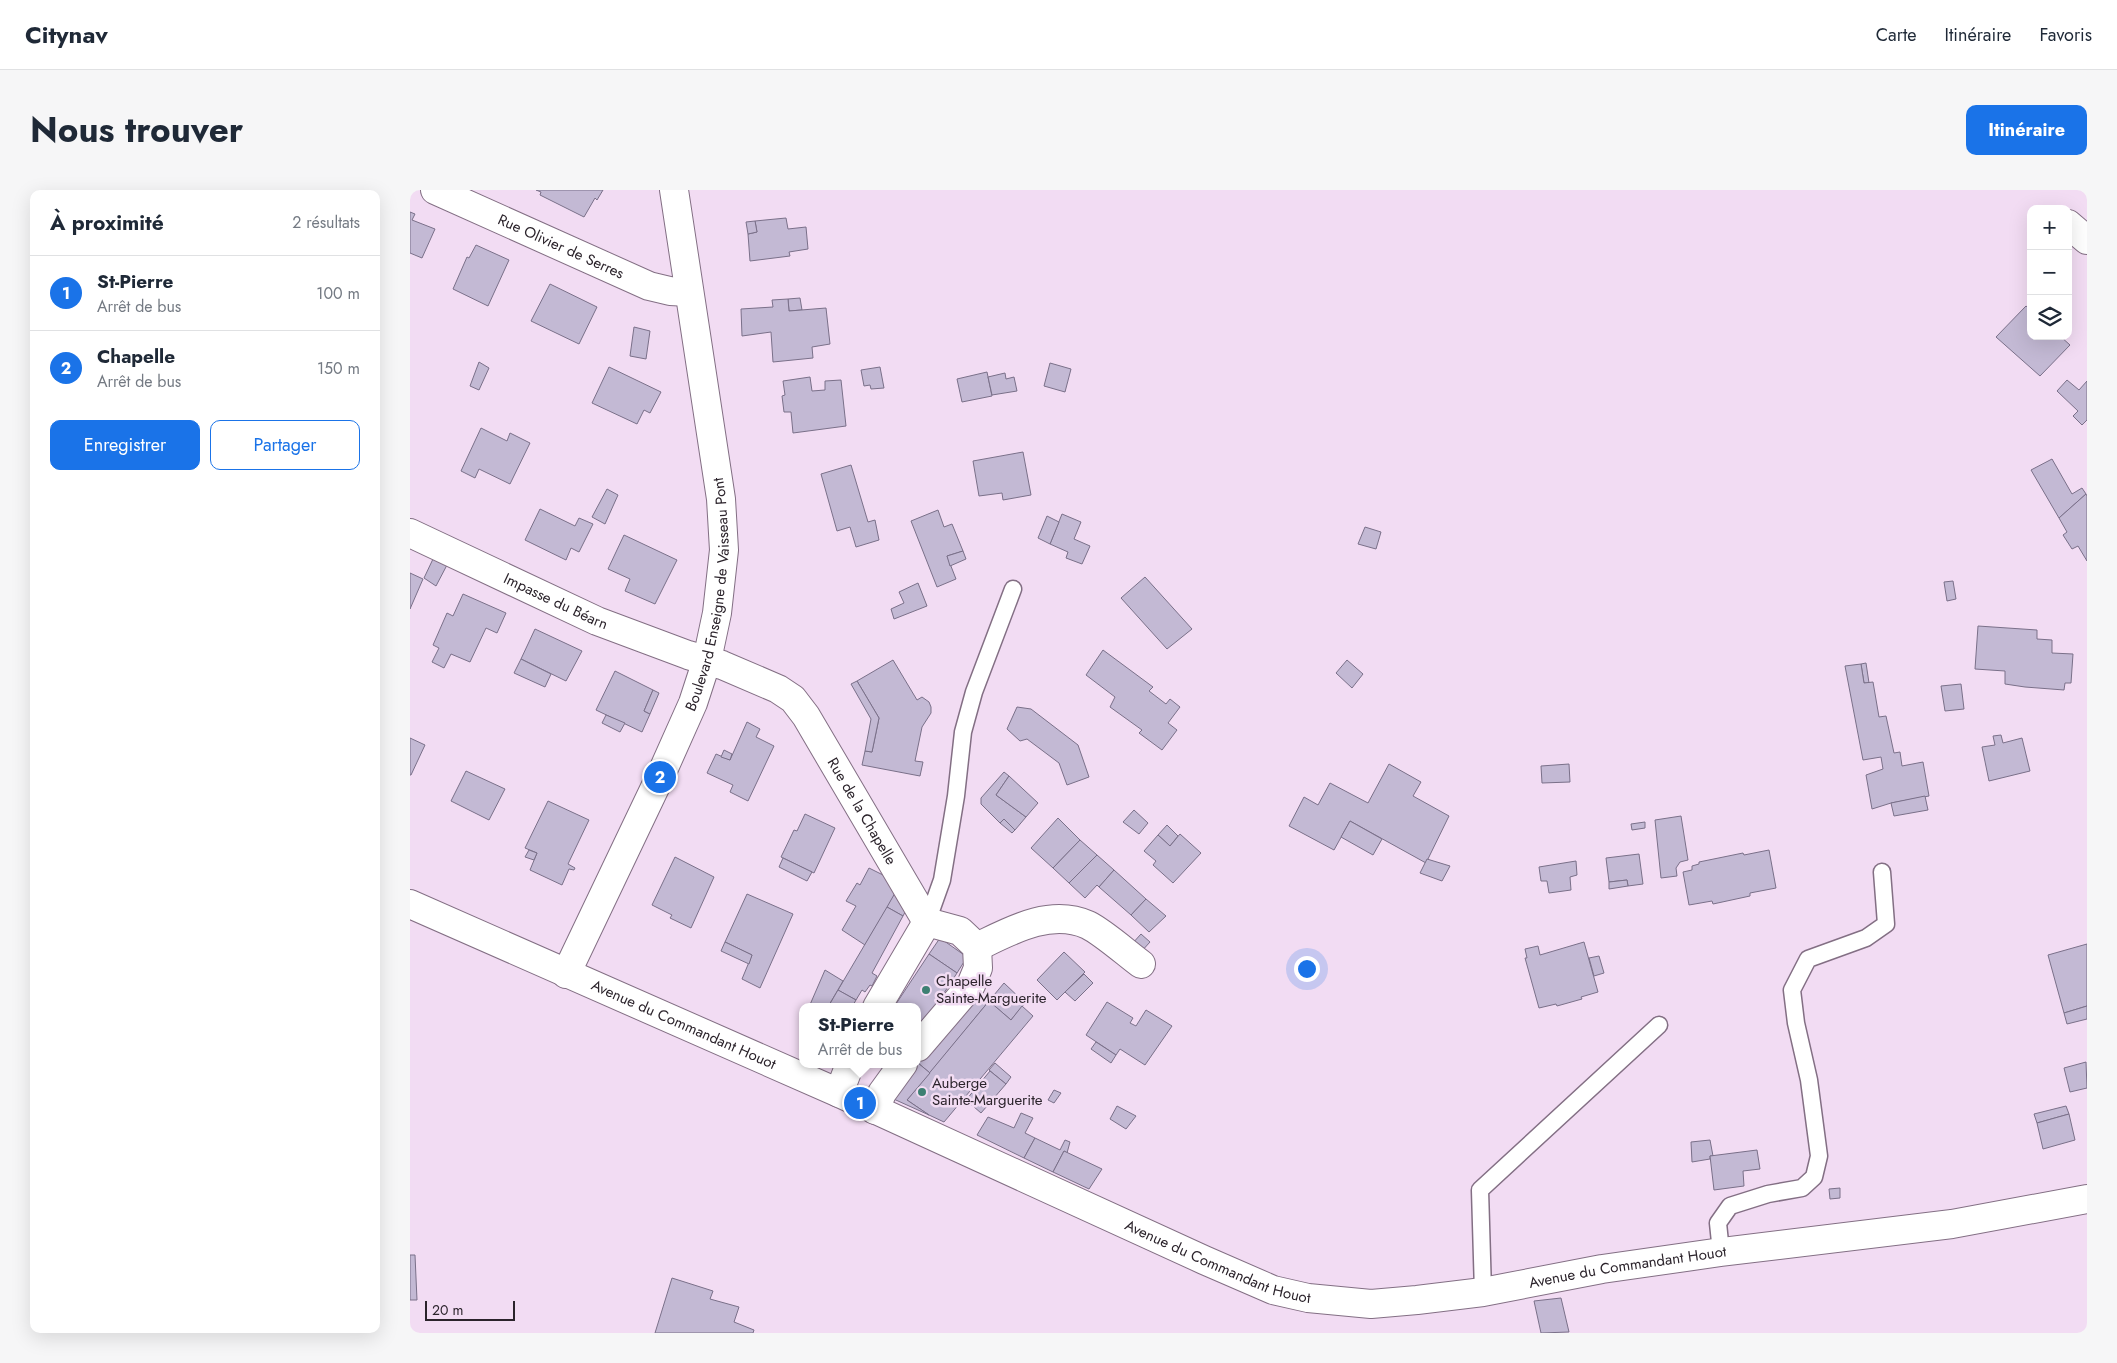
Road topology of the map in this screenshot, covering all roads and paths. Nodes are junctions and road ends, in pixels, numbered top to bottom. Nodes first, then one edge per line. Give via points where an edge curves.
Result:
1 (436, 190) edge
2 (674, 190) edge
3 (2072, 227) edge
4 (2087, 240) edge
5 (689, 292) junction
6 (410, 532) edge
7 (1013, 589) dead end
8 (707, 660) junction
9 (1882, 872) dead end
10 (410, 904) edge
11 (927, 922) junction
12 (977, 947) junction
13 (1141, 964) dead end
14 (566, 974) junction
15 (879, 1003) edge
16 (1659, 1025) dead end
17 (921, 1043) edge
18 (848, 1068) edge
19 (899, 1068) edge
20 (839, 1093) junction
21 (875, 1110) junction
22 (2087, 1199) edge
23 (1721, 1252) junction
24 (1483, 1292) junction

1 - 5 street, Rue Olivier de Serres via 649,286
2 - 5 street, Boulevard Enseigne de Vaisseau Pont
3 - 4 street
5 - 8 street, Boulevard Enseigne de Vaisseau Pont via 720,490 724,550 717,613
6 - 8 street, Impasse du Béarn via 597,621
7 - 11 lane via 974,692 963,732 942,880
8 - 11 street, Rue de la Chapelle via 778,689 793,699
8 - 14 street, Boulevard Enseigne de Vaisseau Pont via 660,777
9 - 23 lane via 1886,924 1866,938 1808,959 1792,990 1819,1156 1814,1176 1802,1188 1730,1206 1718,1223
10 - 14 street, Avenue du Commandant Houot
11 - 12 street via 960,931
11 - 15 street
12 - 13 street via 1021,926 1071,920 1088,926
12 - 17 street via 978,968 971,985
14 - 20 street, Avenue du Commandant Houot
16 - 24 lane via 1480,1190
18 - 20 street
19 - 21 street
20 - 21 street, Avenue du Commandant Houot
21 - 24 street, Avenue du Commandant Houot via 1273,1290 1342,1303 1371,1304
22 - 23 street, Avenue du Commandant Houot via 1952,1224
23 - 24 street, Avenue du Commandant Houot via 1602,1269

